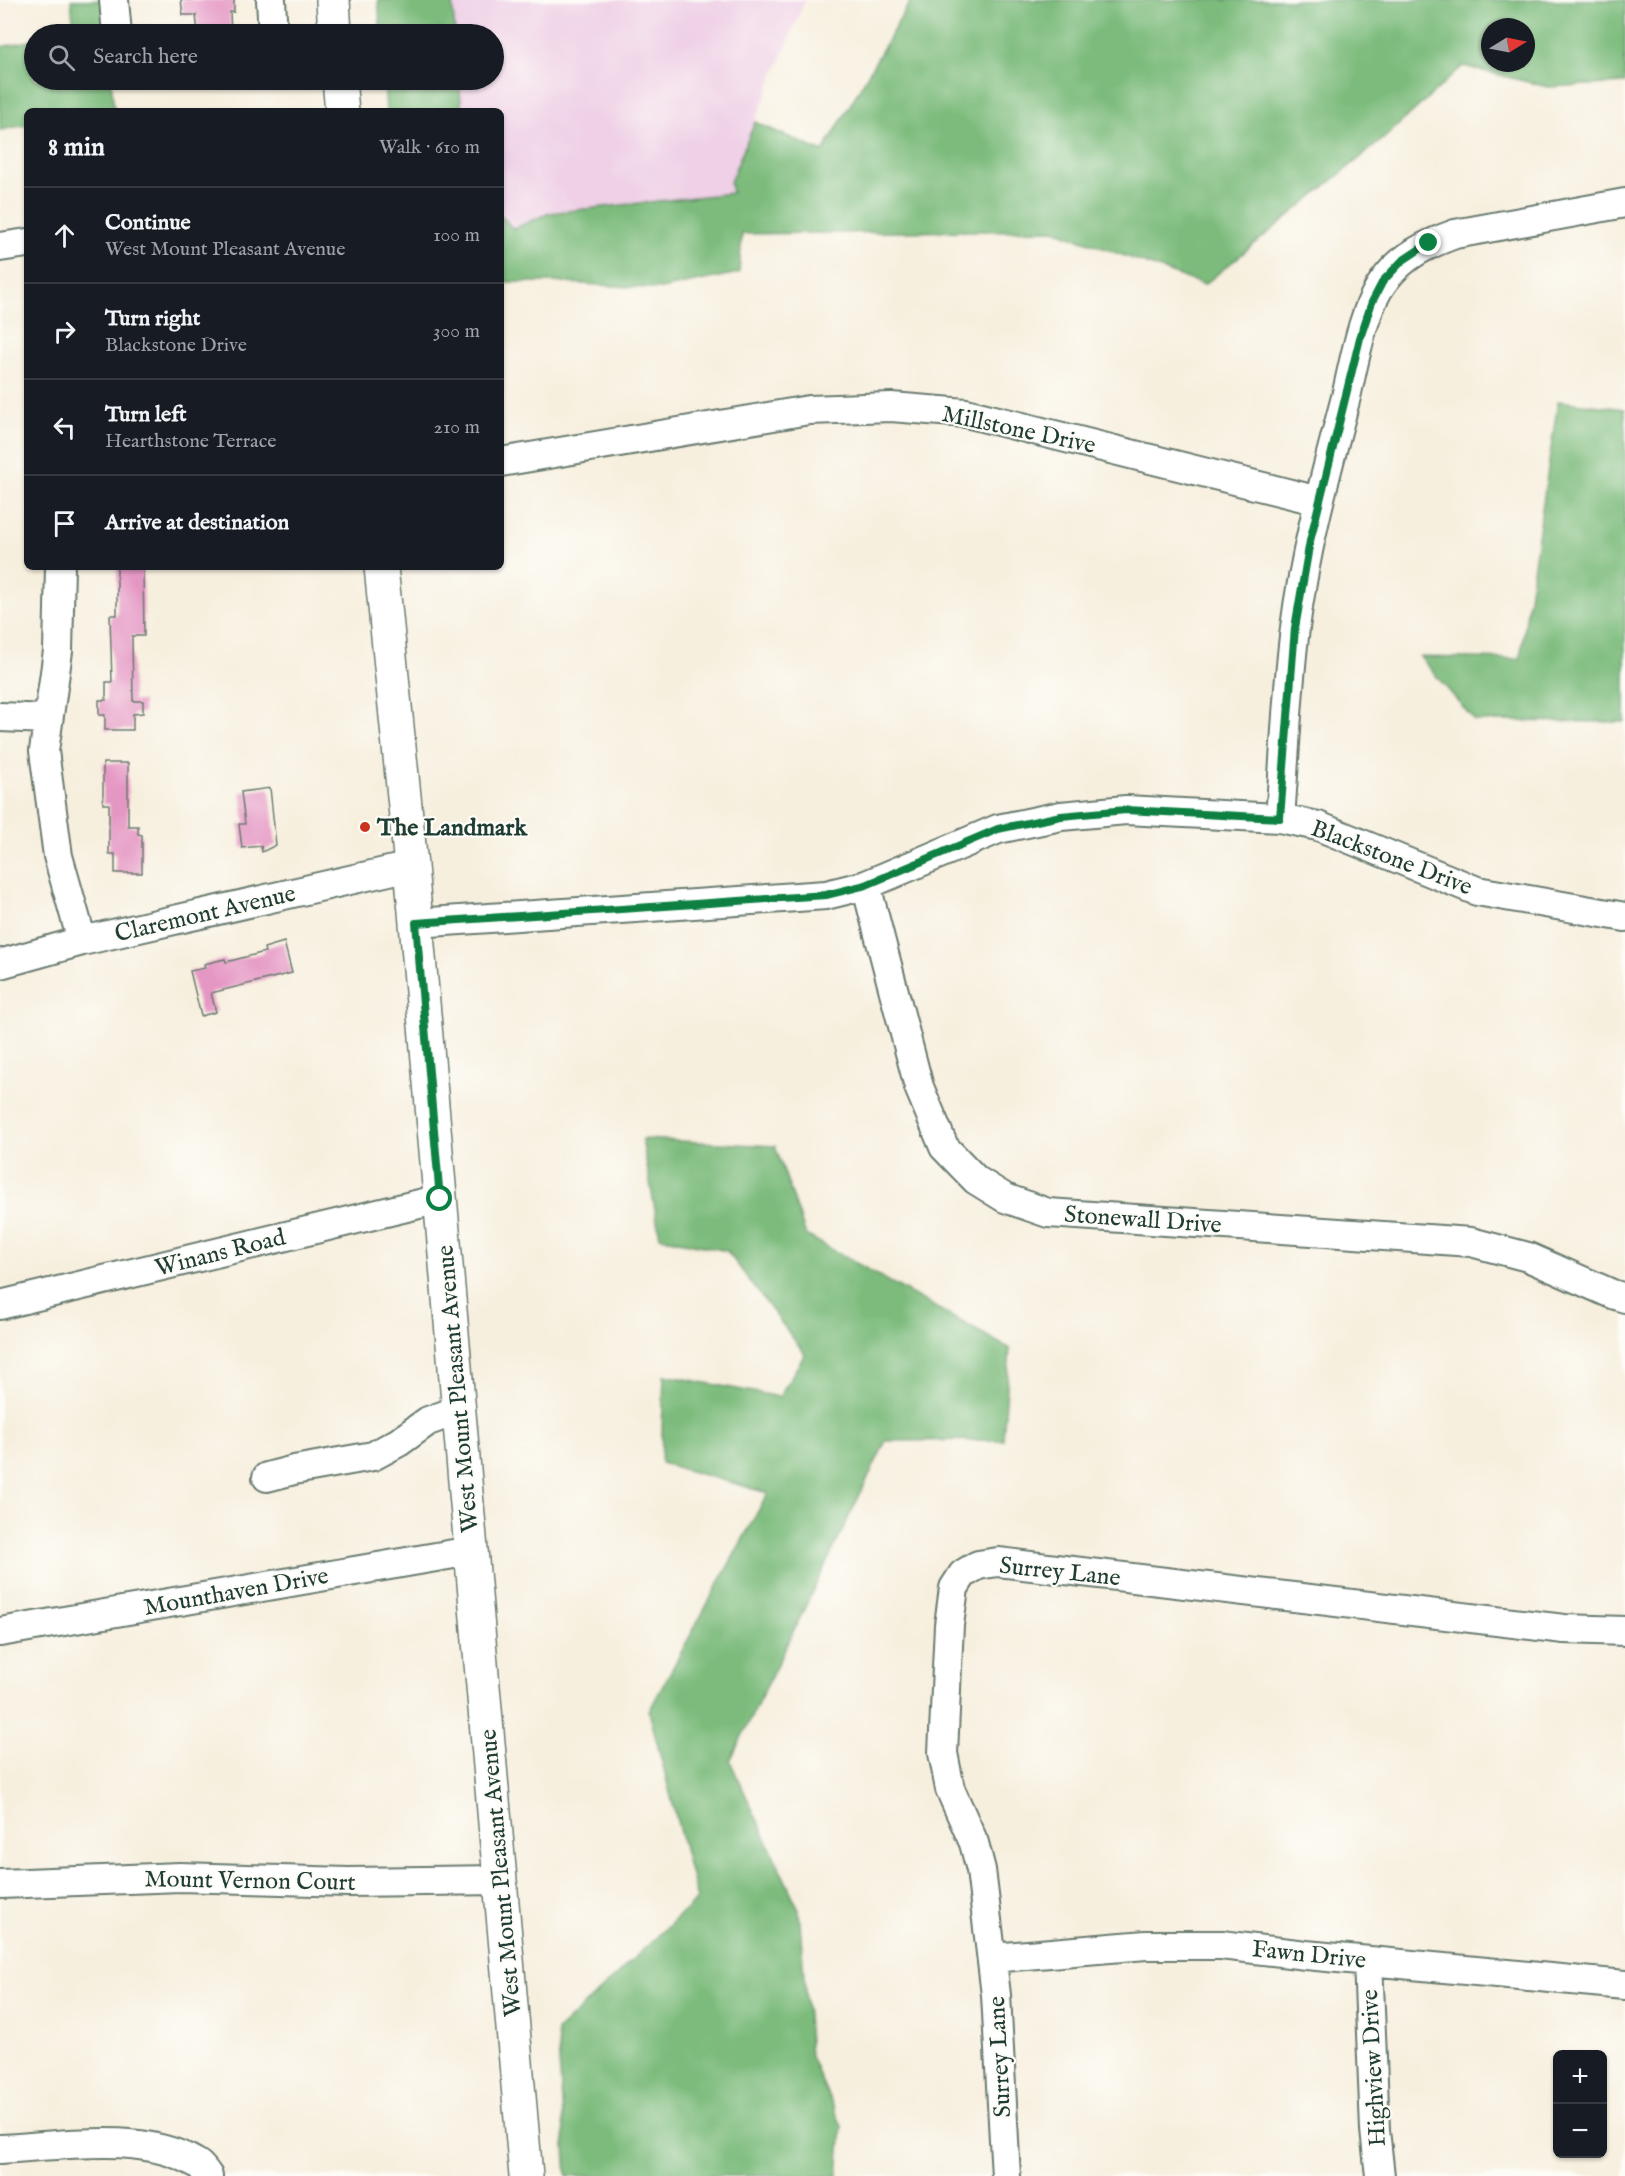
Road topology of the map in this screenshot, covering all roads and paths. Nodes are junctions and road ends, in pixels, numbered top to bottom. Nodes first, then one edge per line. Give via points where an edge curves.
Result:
1 (114, 0) edge
2 (271, 0) edge
3 (333, 0) edge
4 (116, 24) edge
5 (272, 24) edge
6 (334, 24) edge
7 (340, 90) edge
8 (342, 108) edge
9 (1625, 203) edge
10 (24, 244) edge
11 (0, 248) edge
12 (504, 461) edge
13 (1319, 501) junction
14 (60, 570) edge
15 (381, 570) edge
16 (0, 717) edge
17 (48, 719) junction
18 (1280, 818) junction
19 (411, 866) junction
20 (866, 885) junction
21 (1625, 917) edge
22 (416, 923) junction
23 (82, 941) junction
24 (0, 964) edge
25 (440, 1199) junction
26 (1625, 1298) edge
27 (0, 1305) edge
28 (459, 1410) junction
29 (267, 1477) dead end
30 (471, 1551) junction
31 (1625, 1631) edge
32 (0, 1632) edge
33 (501, 1880) junction
34 (0, 1884) edge
35 (992, 1958) junction
36 (1368, 1961) junction
37 (1625, 1985) edge
38 (0, 2149) edge
39 (208, 2176) edge
40 (526, 2176) edge
41 (1006, 2176) edge
42 (1380, 2176) edge

1 - 4 street
2 - 5 street
3 - 6 main road
7 - 8 main road
9 - 13 street via 1455,234 1429,243 1402,261 1383,281 1372,302
10 - 11 street
12 - 13 street, Millstone Drive via 809,410 891,407 966,413
13 - 18 street via 1295,628
14 - 17 street via 58,651
15 - 19 main road, West Mount Pleasant Avenue
16 - 17 street
17 - 23 street via 44,751 58,856
18 - 20 street, Blackstone Drive via 1126,810 1061,816 998,829
18 - 21 street, Blackstone Drive via 1318,826 1477,891
19 - 22 main road, West Mount Pleasant Avenue
19 - 23 street, Claremont Avenue
20 - 22 street, Blackstone Drive via 826,895
20 - 26 street, Stonewall Drive via 919,1087 944,1147 976,1180 1005,1198 1048,1213 1471,1242 1528,1257
22 - 25 main road, West Mount Pleasant Avenue
23 - 24 street, Claremont Avenue
25 - 27 street, Winans Road
25 - 28 main road, West Mount Pleasant Avenue
28 - 29 street via 428,1421 373,1456
28 - 30 main road, West Mount Pleasant Avenue
30 - 32 street, Mounthaven Drive
30 - 33 main road, West Mount Pleasant Avenue
31 - 35 street, Surrey Lane via 1564,1629 1029,1566 978,1564 963,1574 954,1588 943,1753 950,1789 974,1843 981,1870
33 - 34 street, Mount Vernon Court via 348,1882 180,1877
33 - 40 main road, West Mount Pleasant Avenue
35 - 36 street, Fawn Drive via 1146,1945 1221,1945
35 - 41 street, Surrey Lane
36 - 37 street, Fawn Drive
36 - 42 street, Highview Drive
38 - 39 street via 124,2143 162,2148 198,2163

